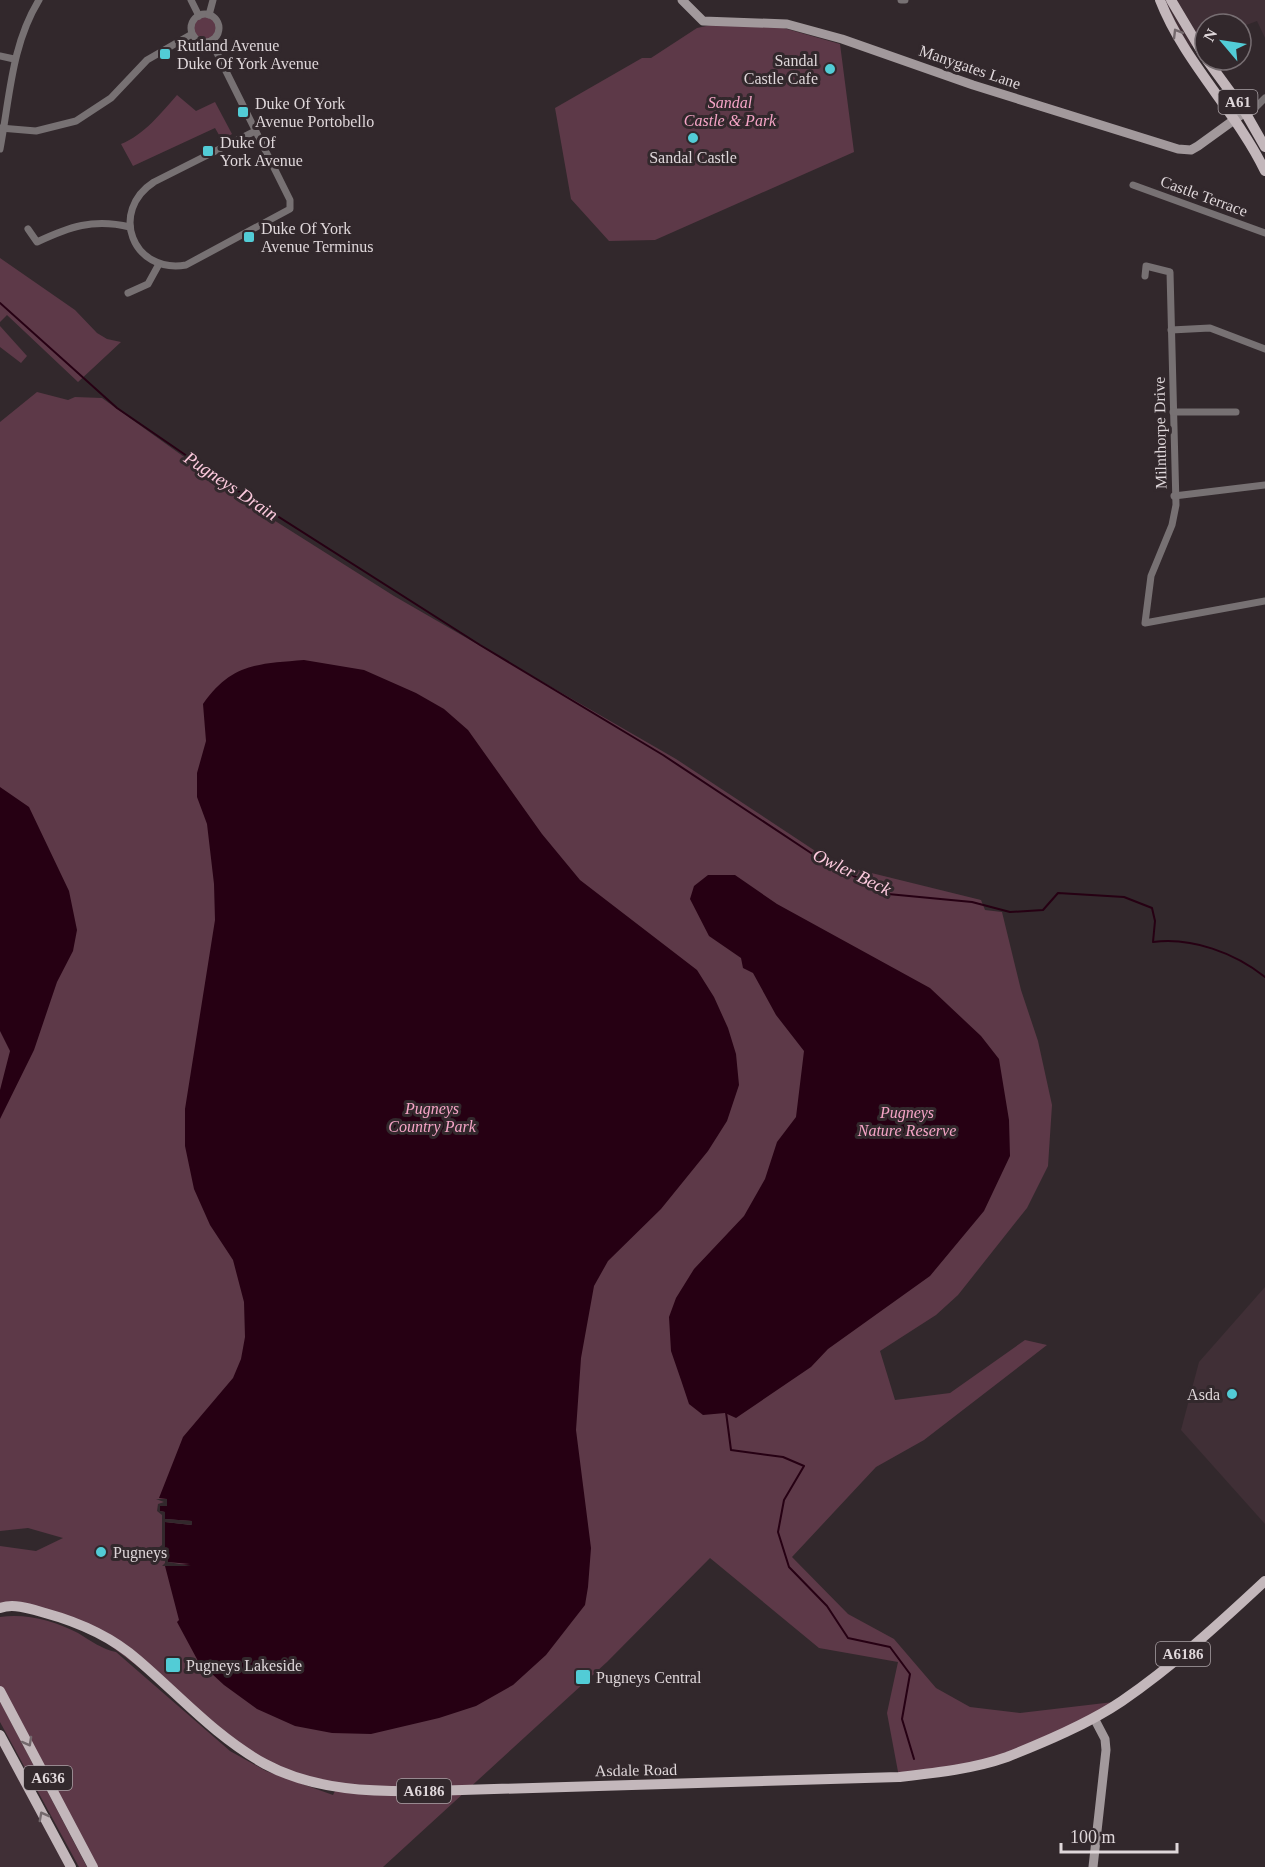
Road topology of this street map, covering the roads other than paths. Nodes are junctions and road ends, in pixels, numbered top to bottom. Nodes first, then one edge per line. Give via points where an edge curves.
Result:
1 (39, 0) edge
2 (191, 0) edge
3 (213, 0) edge
4 (682, 0) edge
5 (1160, 0) edge
6 (1171, 0) edge
7 (209, 15) junction
8 (199, 16) junction
9 (192, 34) junction
10 (1193, 36) edge
11 (211, 41) junction
12 (0, 56) edge
13 (14, 59) junction
14 (1216, 72) edge
15 (1265, 98) edge
16 (1246, 114) junction
17 (1235, 119) junction
18 (2, 129) edge
19 (255, 131) junction
20 (1265, 147) edge
21 (0, 149) edge
22 (1262, 158) edge
23 (1265, 171) edge
24 (1133, 185) dead end
25 (130, 227) junction
26 (28, 229) dead end
27 (1265, 233) edge
28 (159, 264) junction
29 (1144, 276) dead end
30 (128, 293) dead end
31 (1171, 330) junction
32 (1265, 349) edge
33 (1173, 412) junction
34 (1236, 412) dead end
35 (1265, 485) edge
36 (1174, 496) junction
37 (1265, 601) edge
38 (1265, 1581) edge
39 (1, 1606) edge
40 (0, 1691) edge
41 (1094, 1718) junction
42 (0, 1736) edge
43 (71, 1867) edge
44 (93, 1867) edge
45 (1093, 1867) edge

1 - 13 street
2 - 8 street
3 - 7 street
4 - 17 street, Manygates Lane via 703,21 787,24 1170,147 1191,150
17 -> 5 main road, A61 via 1186,48
6 - 10 main road, A61
7 - 8 street
7 - 11 street via 219,27 217,37
8 - 9 street via 191,26
9 - 11 street via 199,41
9 - 18 street via 147,60 111,98 86,117 36,131
11 - 19 street
12 - 13 street
13 - 18 street
14 - 16 main road, A61
15 - 16 street
16 - 17 street, Manygates Lane
16 - 20 main road, A61
17 - 22 main road, A61
18 - 21 street
19 - 25 street via 147,187 132,208
19 - 28 street via 290,200 290,209 194,262 178,266
22 - 23 main road, A61
24 - 27 street, Castle Terrace
25 - 26 street via 71,226 37,242
25 - 28 street via 139,249
28 - 30 street via 148,284
29 - 31 street, Milnthorpe Drive via 1146,266 1170,272
31 - 32 street via 1210,328
31 - 33 street, Milnthorpe Drive
33 - 34 street
33 - 36 street, Milnthorpe Drive
35 - 36 street
36 - 37 street, Milnthorpe Drive via 1174,519 1151,576 1144,624
38 - 41 main road, Asdale Road / A6186 via 1180,1657
39 - 41 main road, Asdale Road / A6186 via 51,1614 111,1640 138,1659 218,1732 265,1764 303,1779 362,1790 899,1777 1006,1757
40 -> 44 main road, A636
41 - 45 street via 1106,1750
43 -> 42 main road, A636

